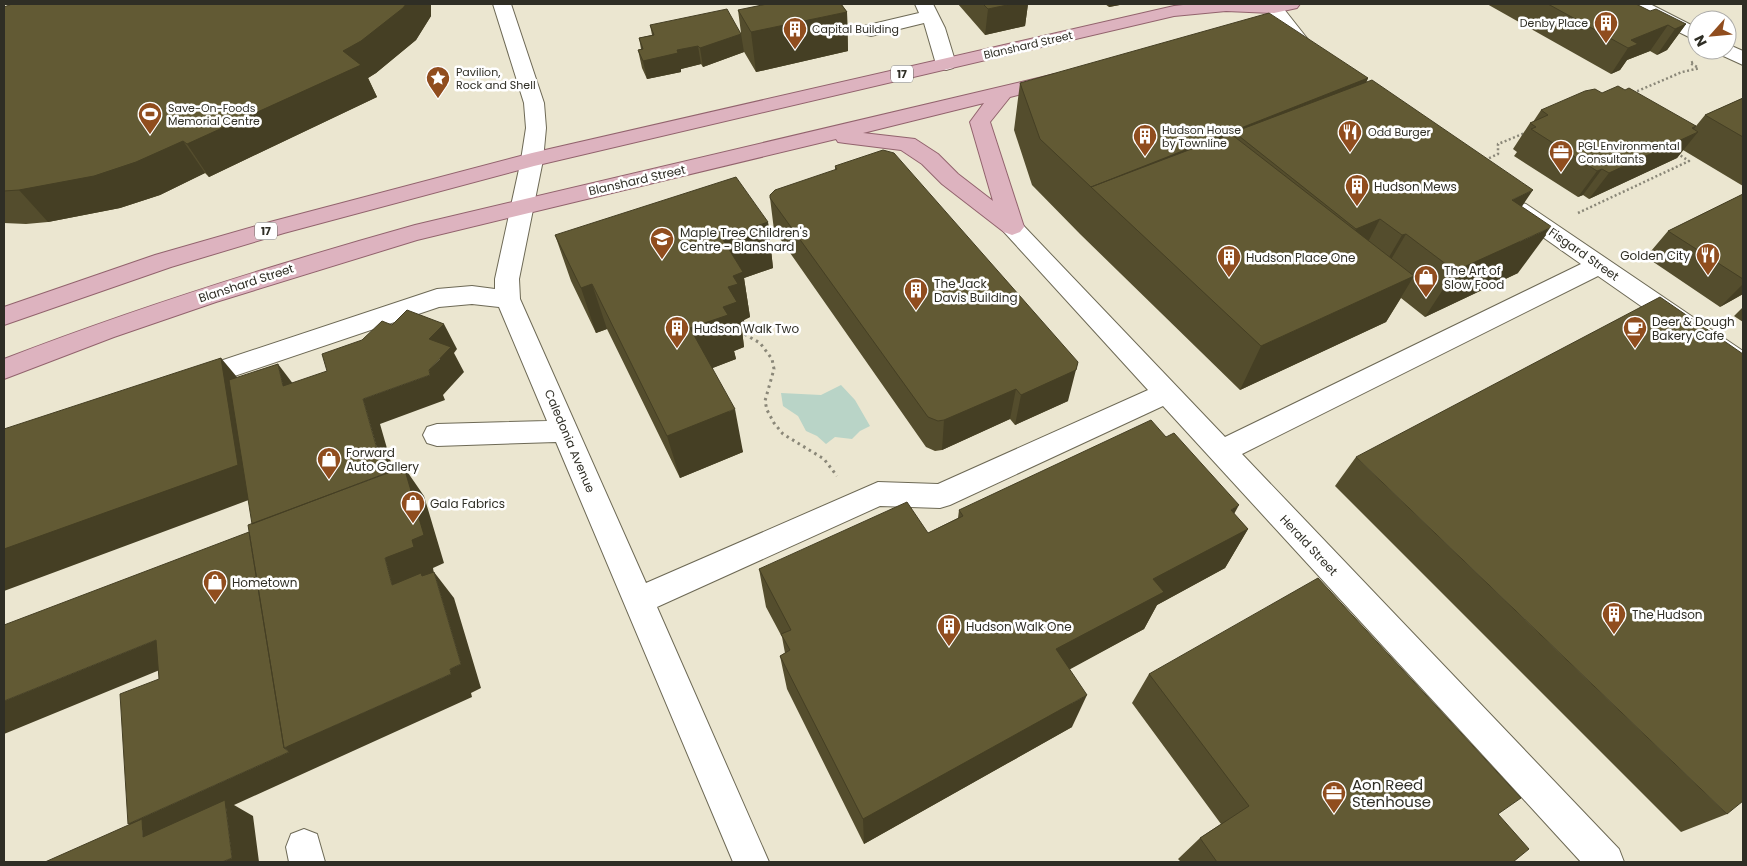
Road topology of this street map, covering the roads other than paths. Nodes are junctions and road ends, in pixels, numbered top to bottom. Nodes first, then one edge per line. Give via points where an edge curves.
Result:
1 (502, 4) edge
2 (1636, 4) edge
3 (1279, 5) edge
4 (928, 10) edge
5 (1247, 25) edge
6 (871, 30) dead end
7 (1687, 30) edge
8 (946, 64) junction
9 (1323, 69) edge
10 (1068, 76) edge
11 (1003, 92) junction
12 (827, 134) junction
13 (532, 160) junction
14 (1501, 197) edge
15 (522, 207) junction
16 (1012, 227) junction
17 (1599, 265) junction
18 (508, 298) junction
19 (4, 316) edge
20 (1743, 364) edge
21 (4, 369) edge
22 (173, 386) edge
23 (1167, 393) junction
24 (565, 431) junction
25 (437, 435) dead end
26 (1222, 451) junction
27 (638, 601) junction
28 (751, 862) edge
29 (1606, 862) edge

1 - 13 street, Caledonia Avenue via 534,103 536,128
2 - 7 street
3 - 5 main road
3 - 8 main road, Blanshard Street / 17 via 1174,11
3 - 9 street
4 - 6 street
4 - 8 street
8 - 13 main road, Blanshard Street / 17
10 - 11 main road, Blanshard Street
11 - 12 main road, Blanshard Street
11 - 16 main road via 980,122
12 - 15 main road, Blanshard Street
12 - 16 main road via 907,144
13 - 15 street, Caledonia Avenue
13 - 19 main road, Blanshard Street / 17 via 163,261
14 - 17 street, Fisgard Street
15 - 18 street, Caledonia Avenue via 507,279
15 - 21 main road, Blanshard Street via 311,262 125,323
16 - 23 street, Herald Street
17 - 20 street, Fisgard Street
17 - 26 street
18 - 22 street via 472,295 437,298
18 - 24 street, Caledonia Avenue
23 - 26 street, Herald Street
23 - 27 street via 940,496 878,494
24 - 25 street
24 - 27 street, Caledonia Avenue
26 - 29 street, Herald Street
27 - 28 street, Caledonia Avenue

